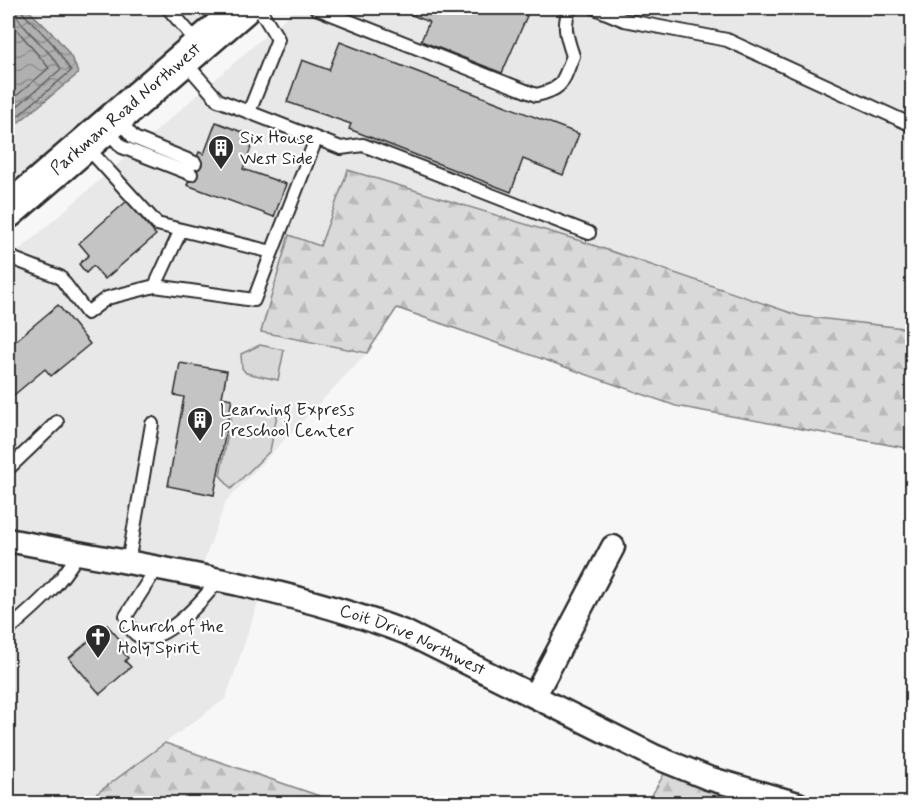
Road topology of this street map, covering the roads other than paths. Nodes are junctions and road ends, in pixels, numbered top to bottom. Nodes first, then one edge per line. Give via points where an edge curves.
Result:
1 (168, 8) edge
2 (243, 8) edge
3 (259, 8) edge
4 (316, 8) edge
5 (570, 8) edge
6 (596, 8) edge
7 (191, 52) junction
8 (249, 112) junction
9 (912, 124) edge
10 (102, 130) junction
11 (316, 139) junction
12 (8, 211) edge
13 (181, 230) junction
14 (589, 233) dead end
15 (8, 252) edge
16 (272, 252) junction
17 (155, 286) junction
18 (57, 422) dead end
19 (152, 424) dead end
20 (8, 469) edge
21 (8, 540) edge
22 (613, 547) dead end
23 (78, 554) junction
24 (128, 563) junction
25 (156, 568) junction
26 (218, 580) junction
27 (8, 630) edge
28 (535, 695) junction
29 (798, 804) edge

1 - 7 lane
2 - 7 main road, Parkman Road Northwest
3 - 8 lane via 278,39
4 - 5 lane via 536,95 555,91 573,56 564,19
6 - 9 lane via 624,20 727,40
7 - 8 lane via 218,100
7 - 10 main road, Parkman Road Northwest
8 - 11 lane
10 - 10 lane via 179,156 193,169 168,165 122,147
10 - 12 main road, Parkman Road Northwest
10 - 13 lane via 157,224
11 - 14 lane via 341,148 363,145
11 - 16 lane
13 - 16 lane
13 - 17 lane
15 - 17 lane via 14,259 60,278 87,313 107,298
16 - 17 lane via 254,300
18 - 20 lane
19 - 24 lane
21 - 23 street, Coit Drive Northwest
22 - 28 street
23 - 24 street, Coit Drive Northwest
23 - 27 lane via 63,579
24 - 25 street, Coit Drive Northwest
25 - 26 street, Coit Drive Northwest
25 - 26 lane via 126,616 134,633 144,638 158,637 202,602
26 - 28 street, Coit Drive Northwest via 367,618 407,633
28 - 29 street, Coit Drive Northwest via 656,757 708,778

